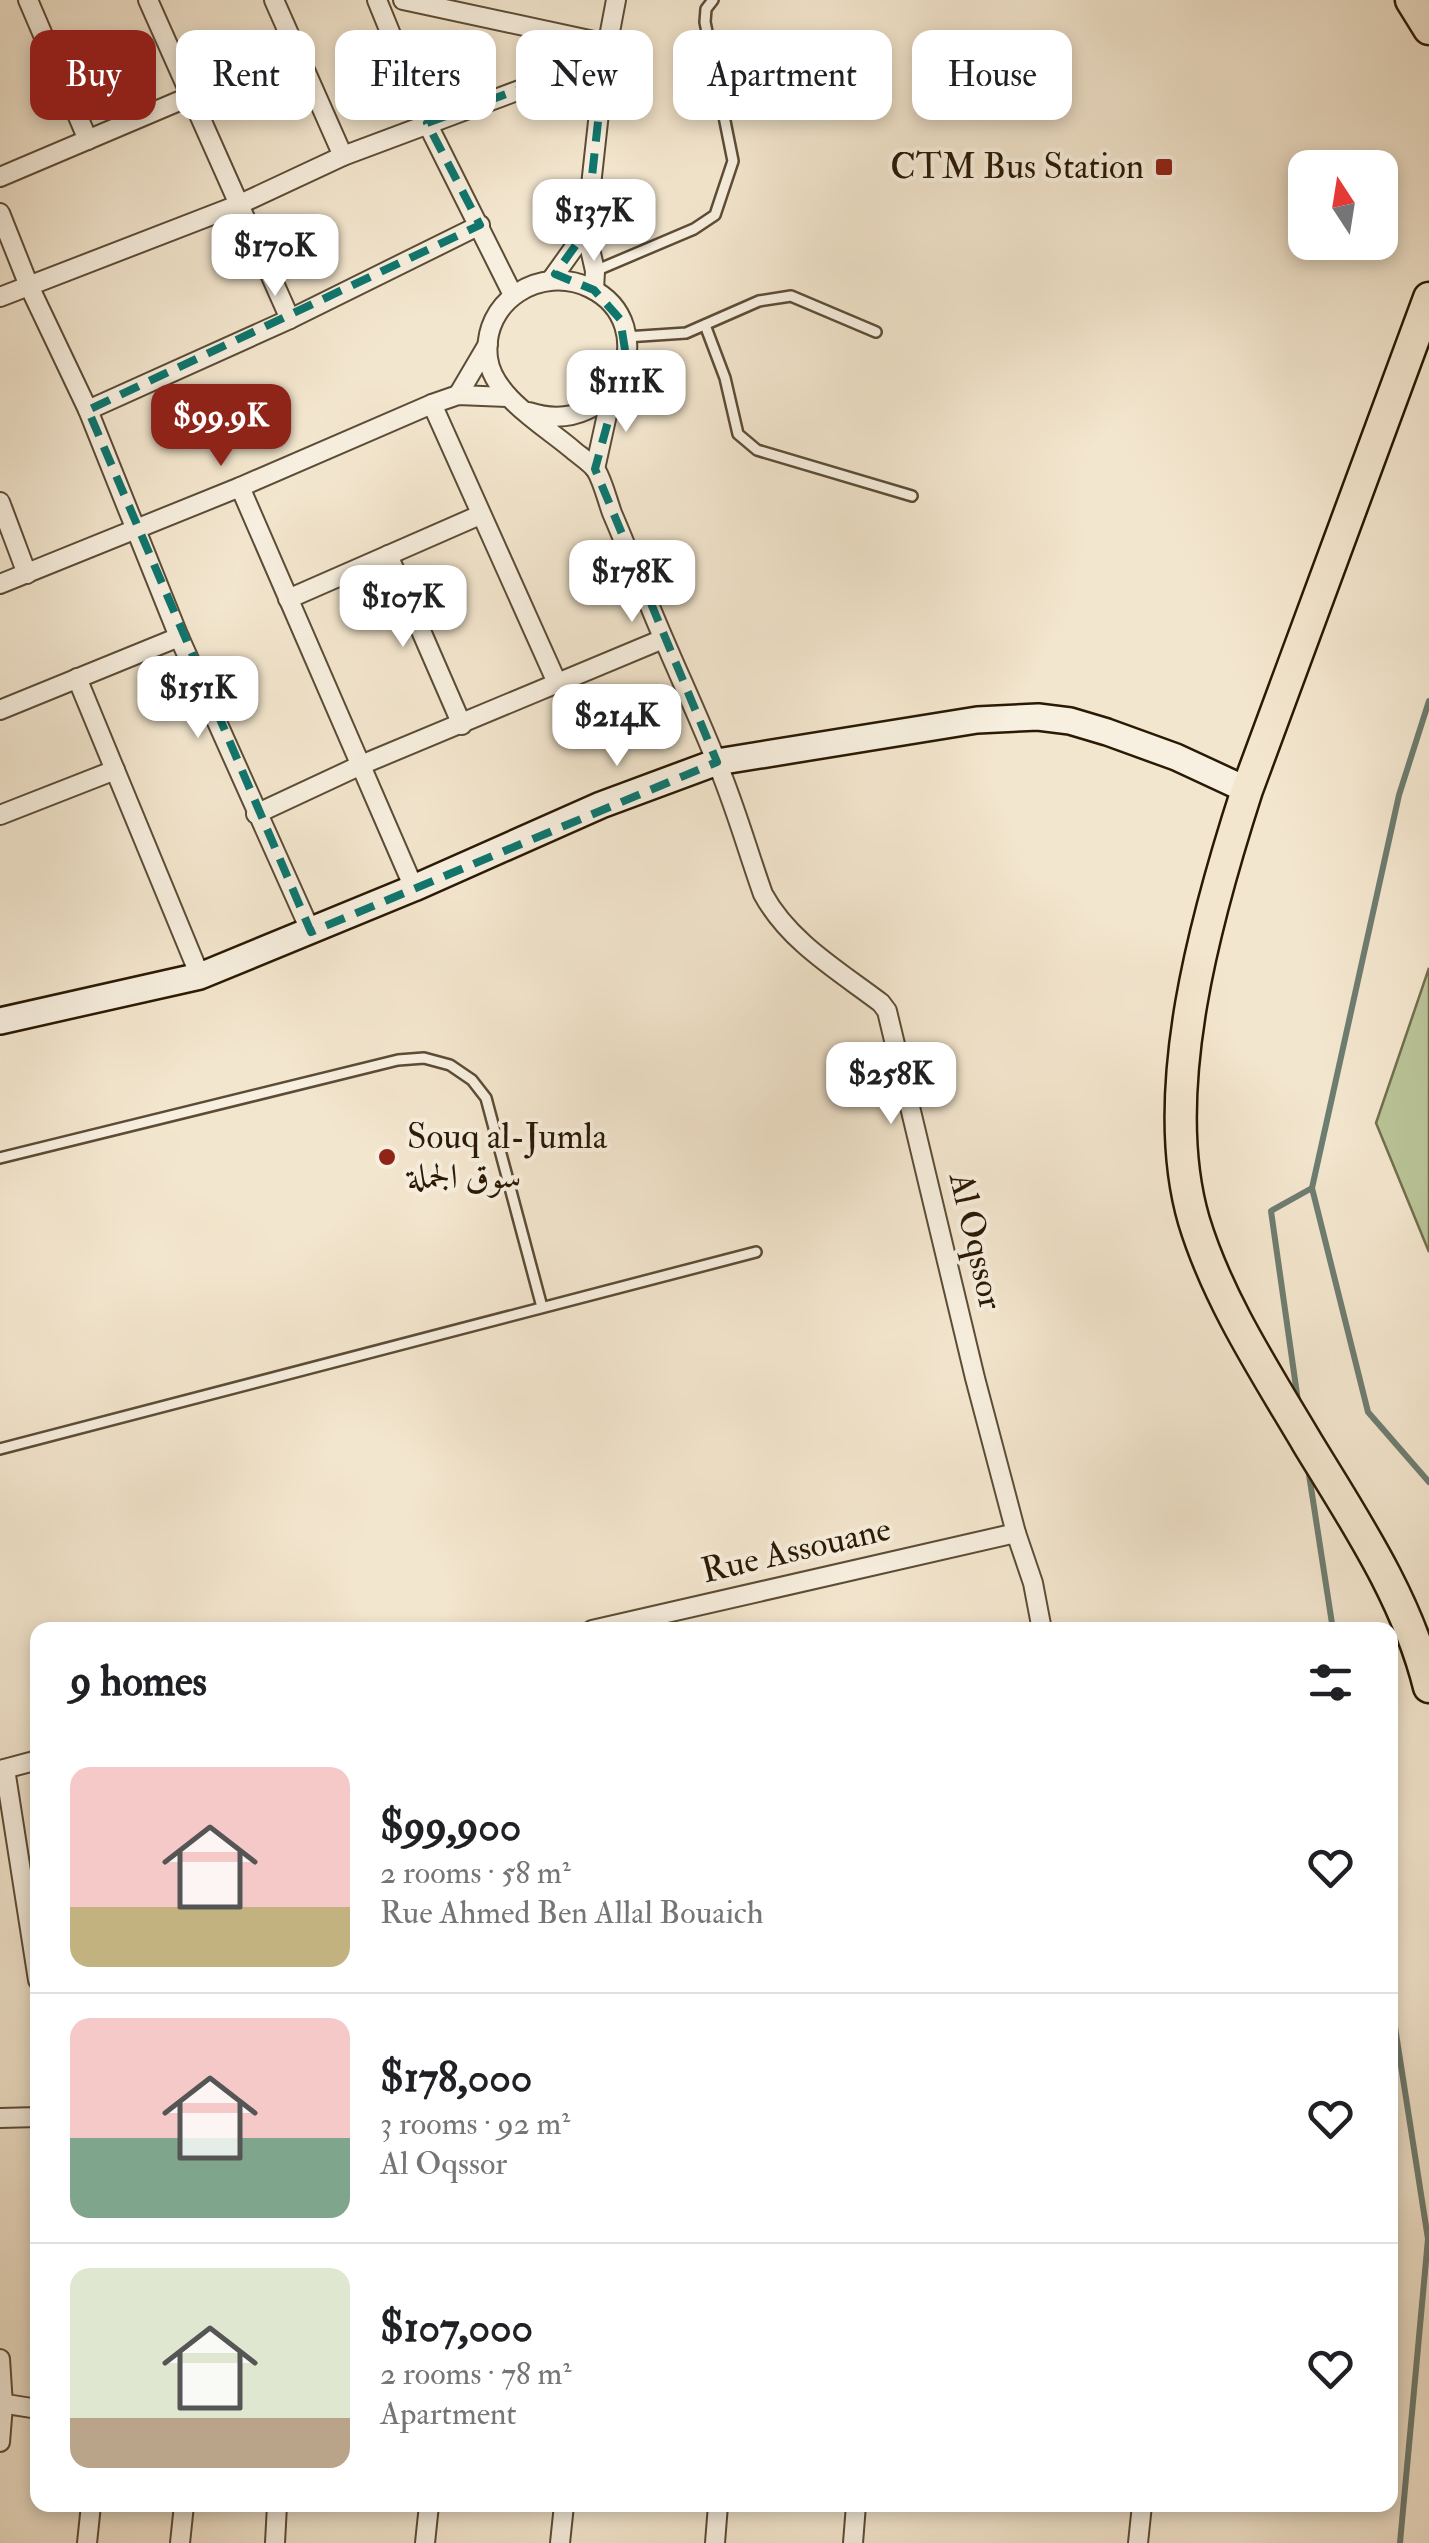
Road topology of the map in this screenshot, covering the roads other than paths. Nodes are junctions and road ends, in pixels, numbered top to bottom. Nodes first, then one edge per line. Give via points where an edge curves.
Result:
1 (28, 0) edge
2 (148, 0) edge
3 (274, 0) edge
4 (377, 0) edge
5 (403, 0) edge
6 (616, 0) edge
7 (713, 0) edge
8 (1411, 0) edge
9 (470, 8) edge
10 (1429, 29) edge
11 (540, 30) edge
12 (610, 30) edge
13 (176, 63) edge
14 (516, 87) edge
15 (176, 102) edge
16 (201, 120) edge
17 (598, 120) edge
18 (428, 123) junction
19 (88, 140) junction
20 (343, 156) junction
21 (0, 177) edge
22 (238, 205) junction
23 (0, 212) edge
24 (480, 225) junction
25 (586, 231) junction
26 (551, 280) junction
27 (594, 281) junction
28 (30, 286) junction
29 (513, 295) junction
30 (0, 297) edge
31 (1429, 298) edge
32 (290, 318) junction
33 (705, 325) junction
34 (876, 332) dead end
35 (626, 337) junction
36 (488, 344) junction
37 (612, 392) junction
38 (458, 394) junction
39 (507, 397) junction
40 (432, 404) junction
41 (88, 410) junction
42 (529, 412) junction
43 (595, 469) junction
44 (240, 487) junction
45 (912, 496) dead end
46 (0, 502) edge
47 (480, 516) junction
48 (135, 529) junction
49 (388, 555) junction
50 (28, 574) junction
51 (0, 584) edge
52 (288, 599) junction
53 (179, 637) junction
54 (663, 640) junction
55 (77, 678) junction
56 (558, 685) junction
57 (0, 710) edge
58 (462, 725) junction
59 (717, 762) junction
60 (360, 765) junction
61 (115, 770) junction
62 (1247, 790) junction
63 (256, 814) junction
64 (0, 815) edge
65 (414, 888) junction
66 (311, 932) junction
67 (200, 976) junction
68 (0, 1021) edge
69 (0, 1158) edge
70 (756, 1252) dead end
71 (542, 1307) junction
72 (0, 1448) edge
73 (1016, 1533) junction
74 (641, 1622) edge
75 (1040, 1622) edge
76 (1429, 1687) edge
77 (30, 1762) edge
78 (2, 1770) edge
79 (30, 1933) edge
80 (30, 2117) edge
81 (0, 2118) edge
82 (0, 2358) edge
83 (2, 2404) edge
84 (30, 2408) edge
85 (0, 2442) edge
86 (89, 2512) edge
87 (183, 2512) edge
88 (277, 2512) edge
89 (427, 2512) edge
90 (563, 2512) edge
91 (717, 2512) edge
92 (855, 2512) edge
93 (1141, 2512) edge
94 (87, 2543) edge
95 (180, 2543) edge
96 (275, 2543) edge
97 (425, 2543) edge
98 (560, 2543) edge
99 (715, 2543) edge
100 (853, 2543) edge
101 (1138, 2543) edge

1 - 19 street
2 - 13 street
3 - 20 street
4 - 18 street
5 - 9 street
6 - 12 street
7 - 27 lane via 705,22 733,161 715,216
8 - 10 main road
9 - 11 street
14 - 18 street
15 - 19 street
16 - 22 street
17 - 25 street
18 - 20 street
18 - 24 street
19 - 21 street
20 - 22 street
22 - 28 street
22 - 32 street
23 - 28 street
24 - 29 street
24 - 32 street
25 - 26 street
25 - 27 street
26 - 27 street
26 - 29 street
27 - 35 street
28 - 30 street
28 - 41 street
29 - 36 street via 500,309
31 - 62 main road
32 - 41 street
33 - 34 lane via 759,301 792,296
33 - 35 lane via 686,333
33 - 45 lane via 738,434 757,450
35 - 37 street
36 - 38 street
36 - 39 street via 492,373
37 - 42 street via 574,416
37 - 43 street
38 - 39 street
38 - 40 street
39 - 42 street
40 - 44 street
40 - 47 street
41 - 48 street
42 - 43 street, Al Oqssor
43 - 54 street, Al Oqssor
44 - 48 street
44 - 52 street
46 - 50 street
47 - 49 street
47 - 56 street
48 - 50 street
48 - 53 street
49 - 52 street
49 - 58 street
50 - 51 street
52 - 60 street
53 - 55 street
53 - 63 street
54 - 56 street
54 - 59 street, Al Oqssor
55 - 57 street
55 - 61 street
56 - 58 street
58 - 60 street
59 - 62 street via 959,722 1038,717 1106,732
59 - 65 street
59 - 73 street, Al Oqssor via 772,911 887,1011
60 - 63 street
60 - 65 street
61 - 64 street
61 - 67 street
62 - 76 main road via 1222,865 1185,1038 1180,1107 1186,1175 1198,1232 1258,1360 1386,1575
63 - 66 street
65 - 66 street
66 - 67 street
67 - 68 street
69 - 71 lane via 398,1060 437,1060 472,1080 491,1110
70 - 71 lane
71 - 72 lane
73 - 74 street, Rue Assouane
73 - 75 street, Al Oqssor
77 - 78 street
78 - 79 street
80 - 81 street
82 - 83 street
83 - 84 street
83 - 85 street
86 - 94 street
87 - 95 street
88 - 96 street
89 - 97 street
90 - 98 street
91 - 99 street
92 - 100 street
93 - 101 street

